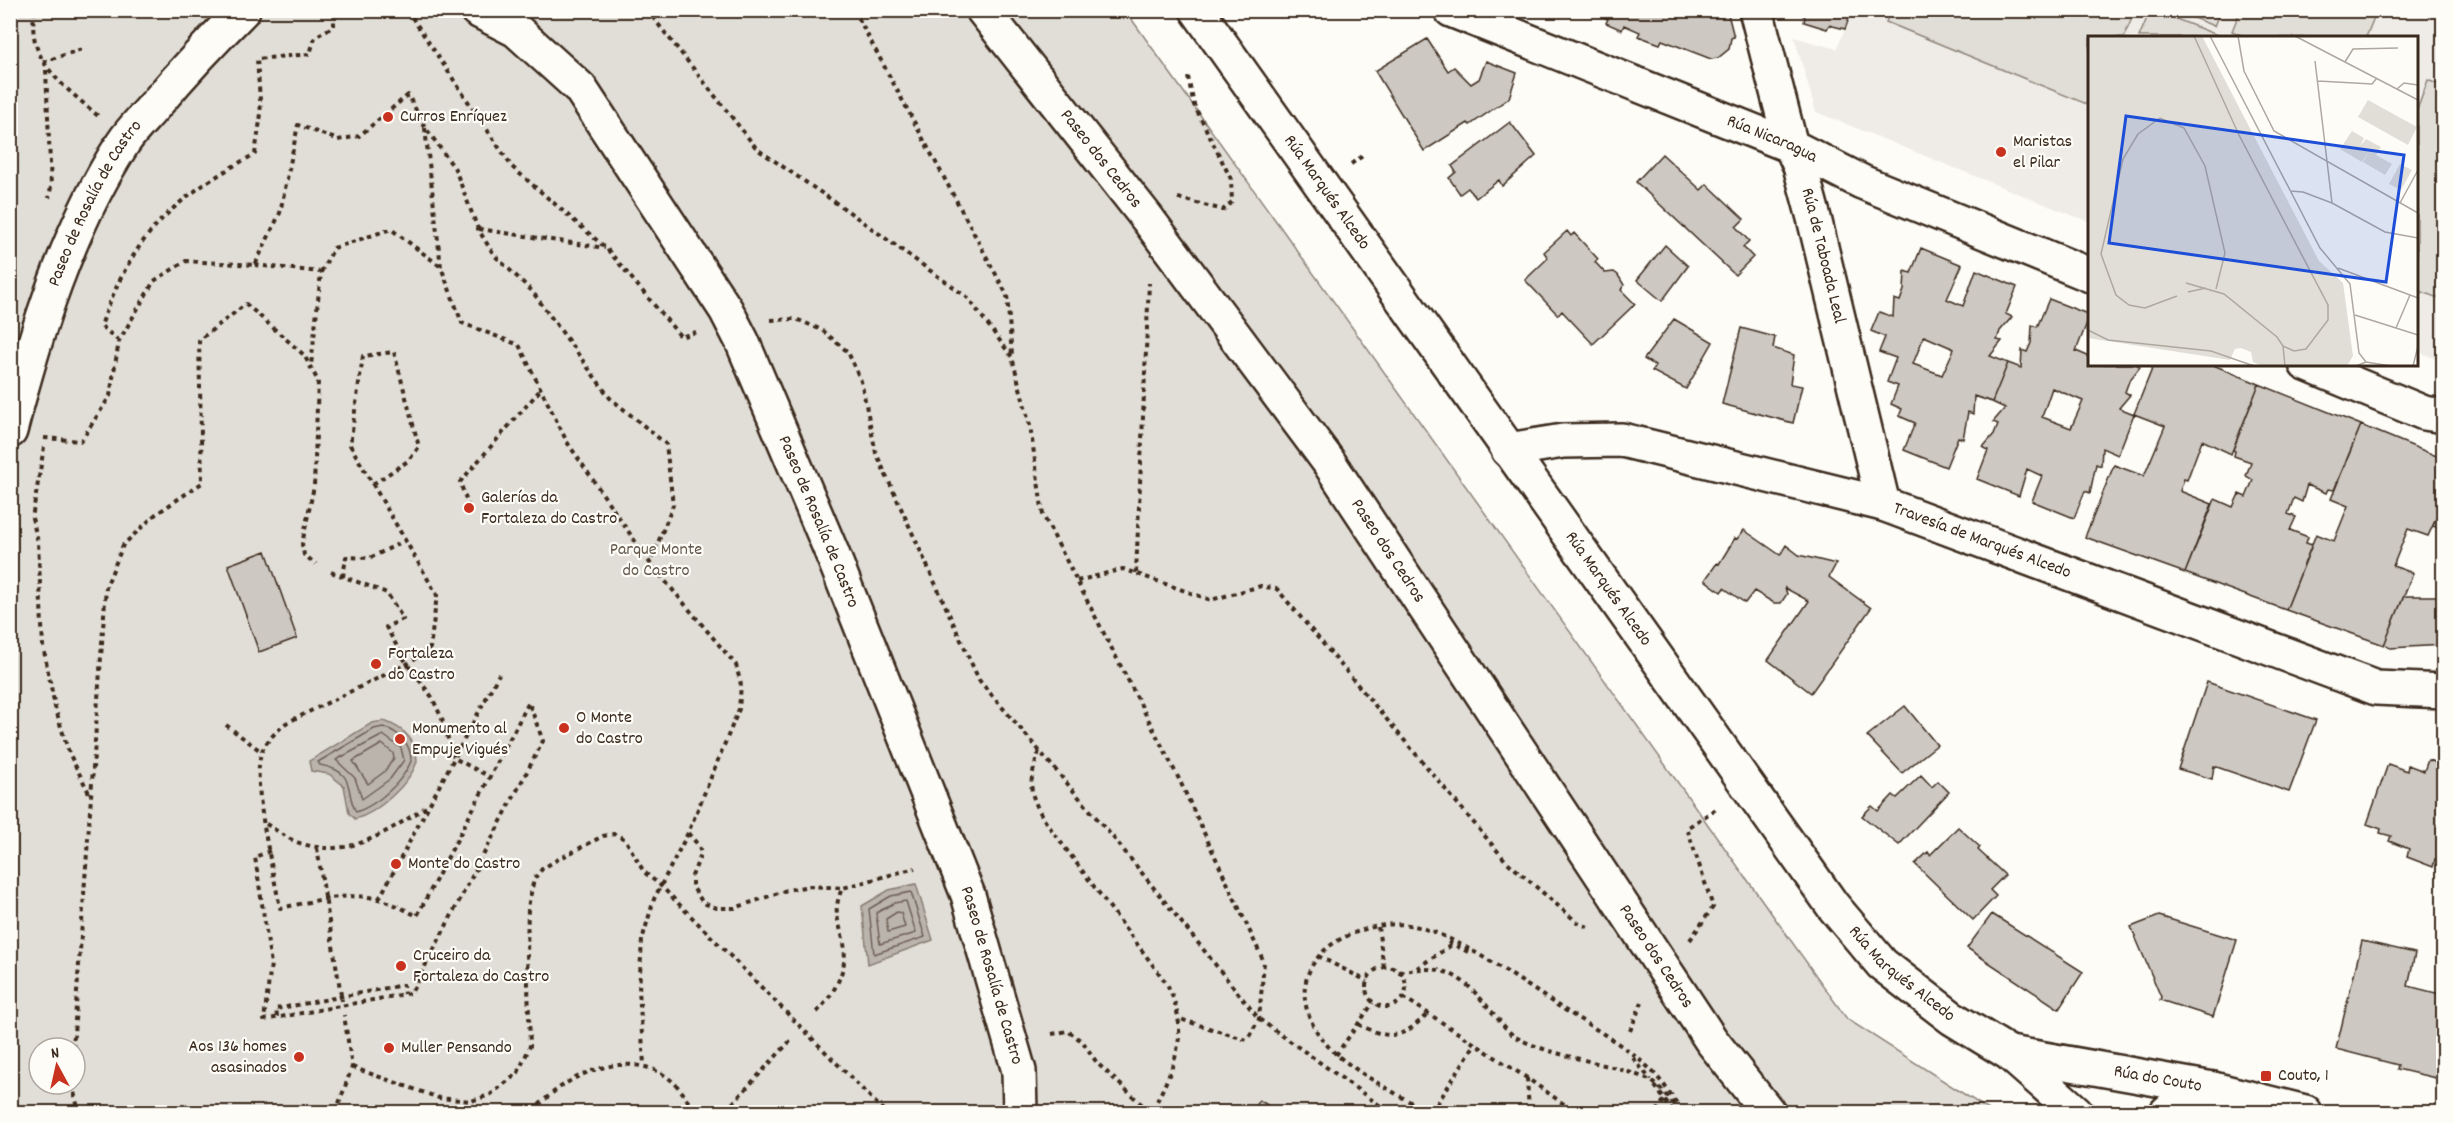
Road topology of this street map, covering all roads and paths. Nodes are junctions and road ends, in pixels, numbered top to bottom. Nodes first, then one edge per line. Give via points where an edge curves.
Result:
1 (35, 10) edge
2 (243, 10) edge
3 (334, 10) edge
4 (406, 10) edge
5 (477, 10) edge
6 (647, 10) edge
7 (854, 10) edge
8 (983, 10) edge
9 (1197, 10) edge
10 (1451, 10) edge
11 (1756, 10) edge
12 (85, 48) dead end
13 (43, 62) junction
14 (46, 70) junction
15 (1188, 77) dead end
16 (89, 109) dead end
17 (425, 127) junction
18 (1791, 146) junction
19 (1128, 195) junction
20 (47, 204) dead end
21 (1151, 224) junction
22 (478, 229) junction
23 (607, 249) junction
24 (255, 265) junction
25 (441, 267) junction
26 (321, 272) junction
27 (2088, 274) edge
28 (770, 320) dead end
29 (699, 330) dead end
30 (119, 341) junction
31 (1012, 357) junction
32 (2311, 366) edge
33 (311, 368) junction
34 (541, 389) junction
35 (2444, 416) edge
36 (22, 434) edge
37 (45, 438) junction
38 (1508, 450) junction
39 (373, 484) junction
40 (1883, 504) junction
41 (469, 508) dead end
42 (406, 540) junction
43 (650, 562) junction
44 (316, 564) dead end
45 (332, 572) dead end
46 (1136, 573) junction
47 (343, 577) junction
48 (1077, 581) junction
49 (407, 664) junction
50 (499, 674) dead end
51 (2444, 691) edge
52 (226, 725) dead end
53 (1039, 751) junction
54 (262, 752) junction
55 (454, 758) junction
56 (490, 777) junction
57 (90, 795) junction
58 (429, 806) junction
59 (1716, 809) dead end
60 (265, 824) junction
61 (688, 833) junction
62 (317, 848) junction
63 (270, 851) junction
64 (915, 868) dead end
65 (660, 885) junction
66 (843, 888) junction
67 (326, 899) junction
68 (379, 899) junction
69 (1629, 918) junction
70 (1378, 927) junction
71 (1426, 931) junction
72 (1452, 944) junction
73 (1460, 944) junction
74 (1318, 956) junction
75 (1492, 964) junction
76 (1384, 968) junction
77 (1416, 968) junction
78 (1399, 972) junction
79 (1667, 972) junction
80 (1367, 981) junction
81 (404, 994) junction
82 (1403, 997) junction
83 (341, 999) junction
84 (1373, 1003) junction
85 (817, 1012) dead end
86 (1428, 1013) junction
87 (344, 1015) dead end
88 (277, 1017) junction
89 (1180, 1019) junction
90 (1259, 1019) junction
91 (1358, 1024) junction
92 (1052, 1034) dead end
93 (74, 1036) edge
94 (792, 1039) dead end
95 (1475, 1044) junction
96 (1625, 1048) junction
97 (2009, 1053) junction
98 (1336, 1054) junction
99 (644, 1065) junction
100 (352, 1067) junction
101 (1527, 1078) junction
102 (1651, 1080) junction
103 (2212, 1089) junction
104 (75, 1096) edge
105 (1664, 1100) junction
106 (79, 1113) edge
107 (336, 1113) edge
108 (533, 1113) edge
109 (693, 1113) edge
110 (717, 1113) edge
111 (885, 1113) edge
112 (1020, 1113) edge
113 (1151, 1113) edge
114 (1389, 1113) edge
115 (1430, 1113) edge
116 (1529, 1113) edge
117 (1575, 1113) edge
118 (1657, 1113) edge
119 (1673, 1113) edge
120 (1681, 1113) edge
121 (1768, 1113) edge
122 (2076, 1113) edge
123 (2167, 1113) edge
124 (2305, 1113) edge

1 - 13 path via 36,40
2 - 36 street, Paseo de Rosalía de Castro via 197,56 118,152 92,200 54,285 25,372
3 - 30 path via 334,26 315,37 310,54 257,59 261,114 255,154 200,186 163,215 136,247 115,285 101,326
4 - 23 path via 512,167
5 - 112 street, Paseo de Rosalía de Castro via 516,30 580,88 726,310 832,553 968,895 1019,1071
6 - 31 path via 757,150 968,298
7 - 31 path via 1008,296
8 - 19 street, Paseo dos Cedros
9 - 38 street, Rúa Marqués Alcedo
10 - 18 street, Rúa Nicaragua
11 - 18 street, Rúa de Taboada Leal
12 - 13 path
13 - 14 path
14 - 16 path
14 - 20 path via 51,187
15 - 19 path via 1194,105 1231,179 1232,202 1223,210 1152,189
17 - 22 path via 455,169
17 - 24 path via 408,95 359,136 338,140 298,125 280,213
17 - 25 path
18 - 27 street, Rúa Nicaragua via 1862,182
18 - 40 street, Rúa de Taboada Leal via 1814,218
19 - 21 street, Paseo dos Cedros
21 - 46 path
21 - 69 street, Paseo dos Cedros via 1328,462
22 - 23 path
22 - 43 path via 494,255 532,291 610,398 666,444 673,505
23 - 29 path via 681,338
24 - 26 path
24 - 30 path via 186,261 154,281
25 - 26 path via 391,229 334,248
25 - 34 path via 462,323 519,345
26 - 33 path
28 - 53 path via 796,319 822,330 848,352 861,381 876,453 979,680
30 - 37 path via 110,396 81,441
31 - 48 path via 1030,426 1043,515
32 - 35 street via 2424,413
33 - 44 path via 318,381 314,486 302,544 304,555
33 - 57 path via 304,355 246,304 199,340 202,483 156,514 123,545 106,587
34 - 41 path via 460,482
34 - 43 path via 567,442
36 - 37 path
37 - 57 path via 32,518 38,542 43,646 69,753
38 - 40 street, Travesía de Marqués Alcedo via 1563,441 1622,440
38 - 97 street, Rúa Marqués Alcedo via 1833,906 1882,964 1952,1018
39 - 39 path via 350,445 363,356 394,352 419,447 408,461
39 - 42 path
40 - 51 street, Travesía de Marqués Alcedo via 2376,688
42 - 47 path via 370,558 346,557
42 - 49 path via 437,595 430,648
43 - 61 path via 736,665 741,685 739,709
45 - 47 path
46 - 48 path via 1123,568
46 - 69 path via 1211,600 1261,586 1277,589 1505,860 1578,924 1598,930
47 - 49 path via 387,593 404,619 386,627
48 - 90 path via 1179,779 1264,962
49 - 54 path via 286,723
49 - 55 path via 432,698
50 - 55 path
52 - 54 path
53 - 89 path via 1029,783 1033,801 1167,984
53 - 90 path
54 - 60 path via 259,780
55 - 56 path
55 - 58 path
56 - 68 path via 417,916
56 - 81 path via 529,702 543,741 411,993
57 - 93 path
58 - 62 path via 373,840 351,847
58 - 68 path
59 - 79 path via 1687,828 1713,907
60 - 62 path via 301,844
60 - 63 path
61 - 65 path
61 - 66 path via 701,855 692,886 703,903 717,908 735,908 810,886
62 - 67 path
63 - 67 path via 280,908
63 - 88 path via 255,857 271,964 264,1020
64 - 66 path
65 - 99 path via 647,918 639,963
65 - 100 path via 644,872 626,839 614,834 603,836 542,869 530,889 528,907 530,1046 518,1073 490,1095 471,1101 439,1098
65 - 111 path
66 - 85 path via 836,920 843,939 844,964 832,996
67 - 68 path
67 - 83 path
69 - 79 street, Paseo dos Cedros
70 - 71 path via 1409,925
70 - 74 path via 1331,945
70 - 76 path
71 - 72 path
71 - 73 path
72 - 73 path
72 - 75 path
72 - 77 path
73 - 75 path
74 - 80 path
74 - 98 path via 1307,974 1304,995 1309,1018
75 - 96 path
76 - 78 path
76 - 80 path via 1377,969
77 - 78 path
77 - 102 path via 1439,968 1458,976 1513,1035
78 - 82 path via 1406,986
79 - 121 street, Paseo dos Cedros via 1711,1040
80 - 84 path
81 - 83 path via 403,985
81 - 88 path
82 - 84 path via 1388,1007
82 - 86 path
83 - 88 path via 276,1009
84 - 91 path
86 - 91 path via 1412,1030 1397,1036 1378,1035
86 - 95 path
87 - 100 path
89 - 90 path via 1247,1041
89 - 113 path via 1180,1038 1171,1073
90 - 114 path
91 - 98 path
92 - 113 path via 1068,1031 1083,1042 1097,1063
94 - 110 path via 730,1106
95 - 101 path
95 - 115 path
96 - 102 path
96 - 120 path via 1653,1072
97 - 103 street, Rúa do Couto
97 - 122 street, Rúa Marqués Alcedo
98 - 115 path
99 - 108 path via 608,1068 574,1078 546,1097
99 - 109 path via 668,1076 686,1095
100 - 107 path
101 - 116 path
101 - 117 path
102 - 105 path
102 - 120 path
103 - 123 street via 2189,1095
103 - 124 street, Rúa do Couto
104 - 106 path
105 - 118 path
105 - 119 path

